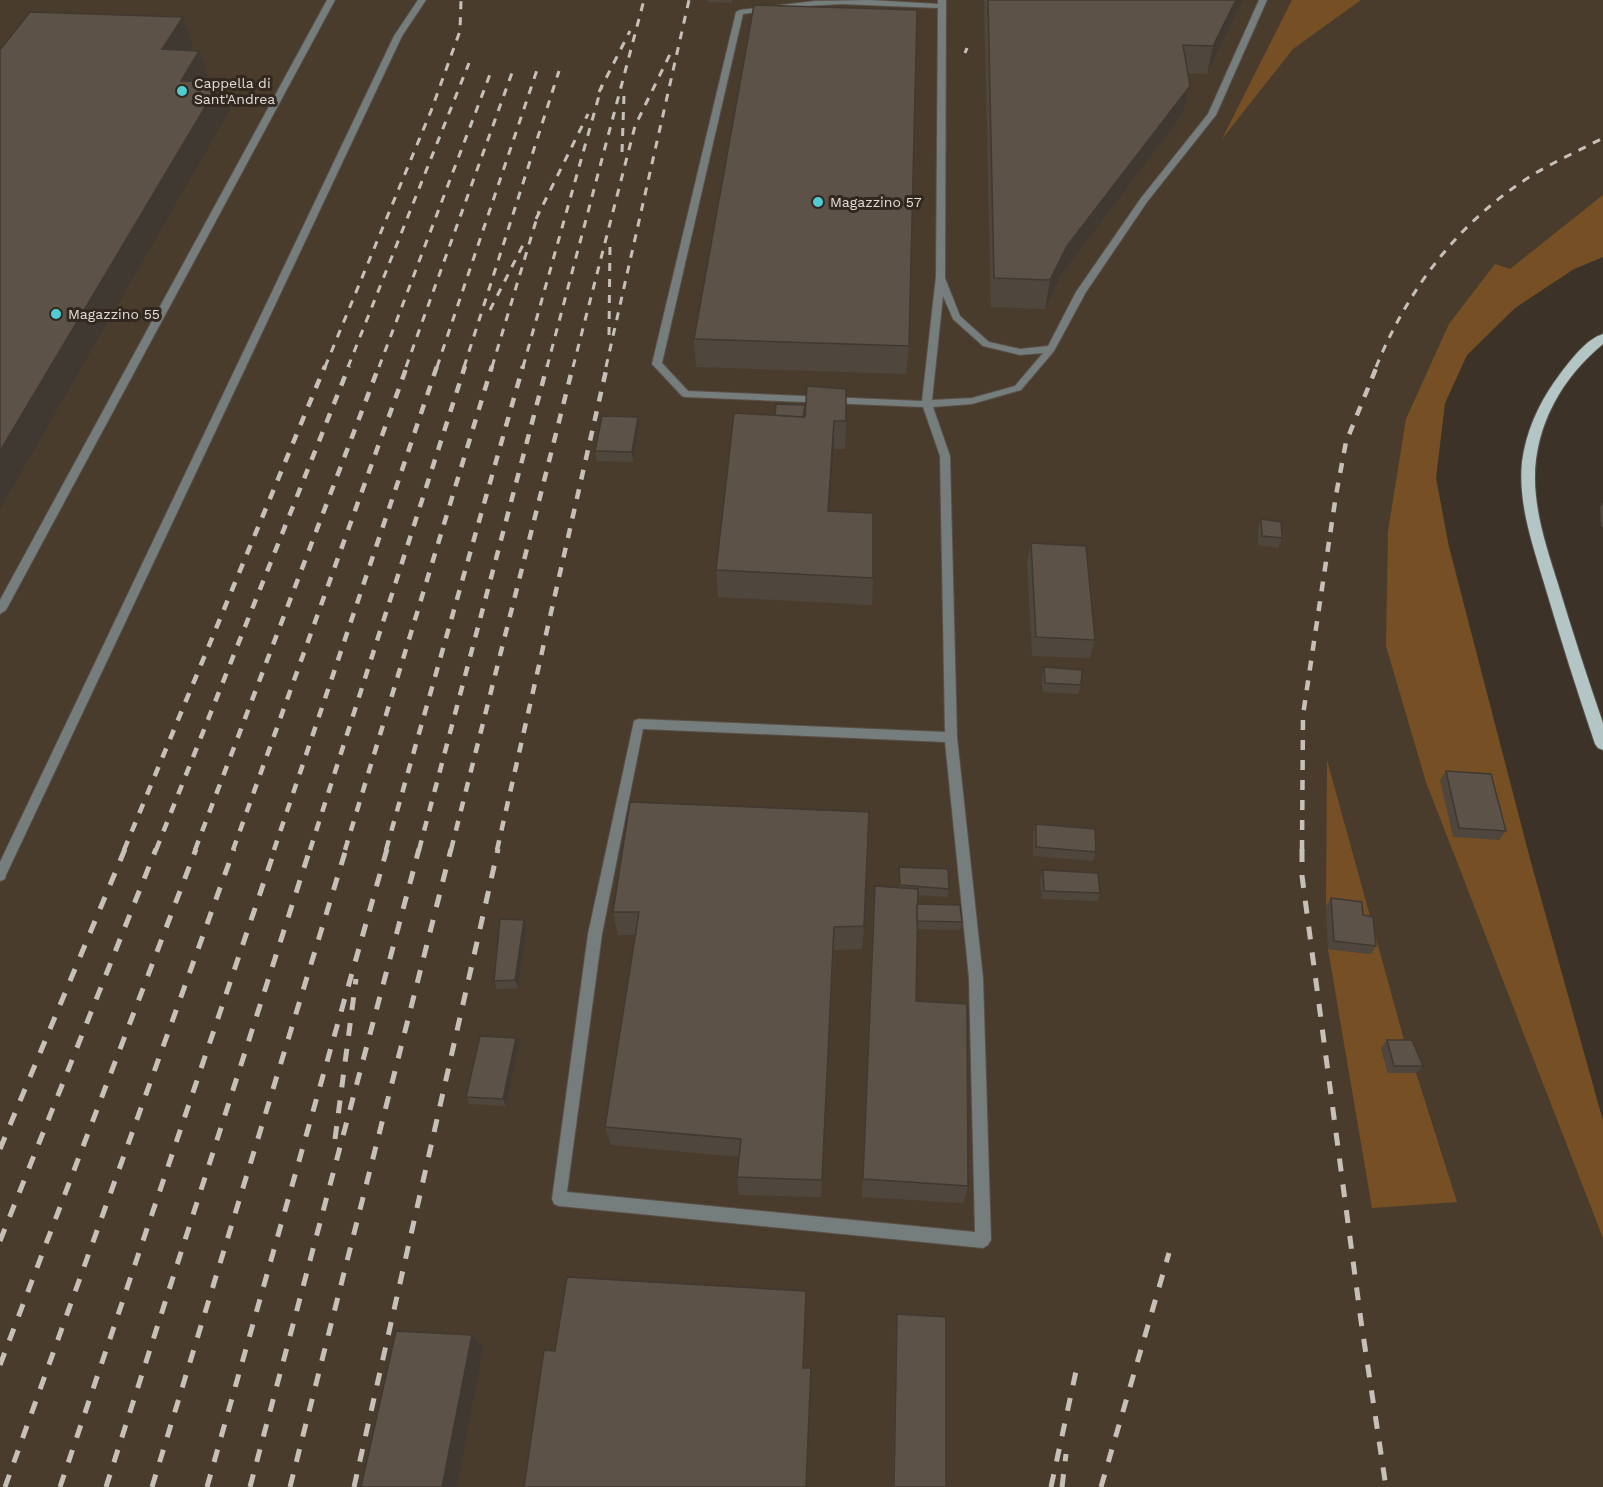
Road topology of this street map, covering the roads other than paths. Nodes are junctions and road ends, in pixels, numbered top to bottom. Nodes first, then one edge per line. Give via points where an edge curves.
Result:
1 (331, 0) edge
2 (422, 0) edge
3 (835, 0) edge
4 (1263, 0) edge
5 (942, 3) edge
6 (941, 276) junction
7 (1603, 338) edge
8 (1051, 349) junction
9 (927, 404) junction
10 (0, 610) edge
11 (951, 738) junction
12 (1603, 744) edge
13 (0, 875) edge

1 - 10 street
2 - 13 street via 398,36
3 - 5 street
3 - 9 street via 740,12 657,363 686,394
4 - 8 street via 1212,115 1144,200 1081,292
5 - 6 street
6 - 8 street via 956,317 986,344 1020,352
6 - 9 street
7 - 12 main road via 1573,367 1546,405 1533,436 1528,482 1541,550
8 - 9 street via 1018,388 972,401
9 - 11 street via 945,456
11 - 11 street via 638,724 595,934 559,1199 983,1240 976,978

